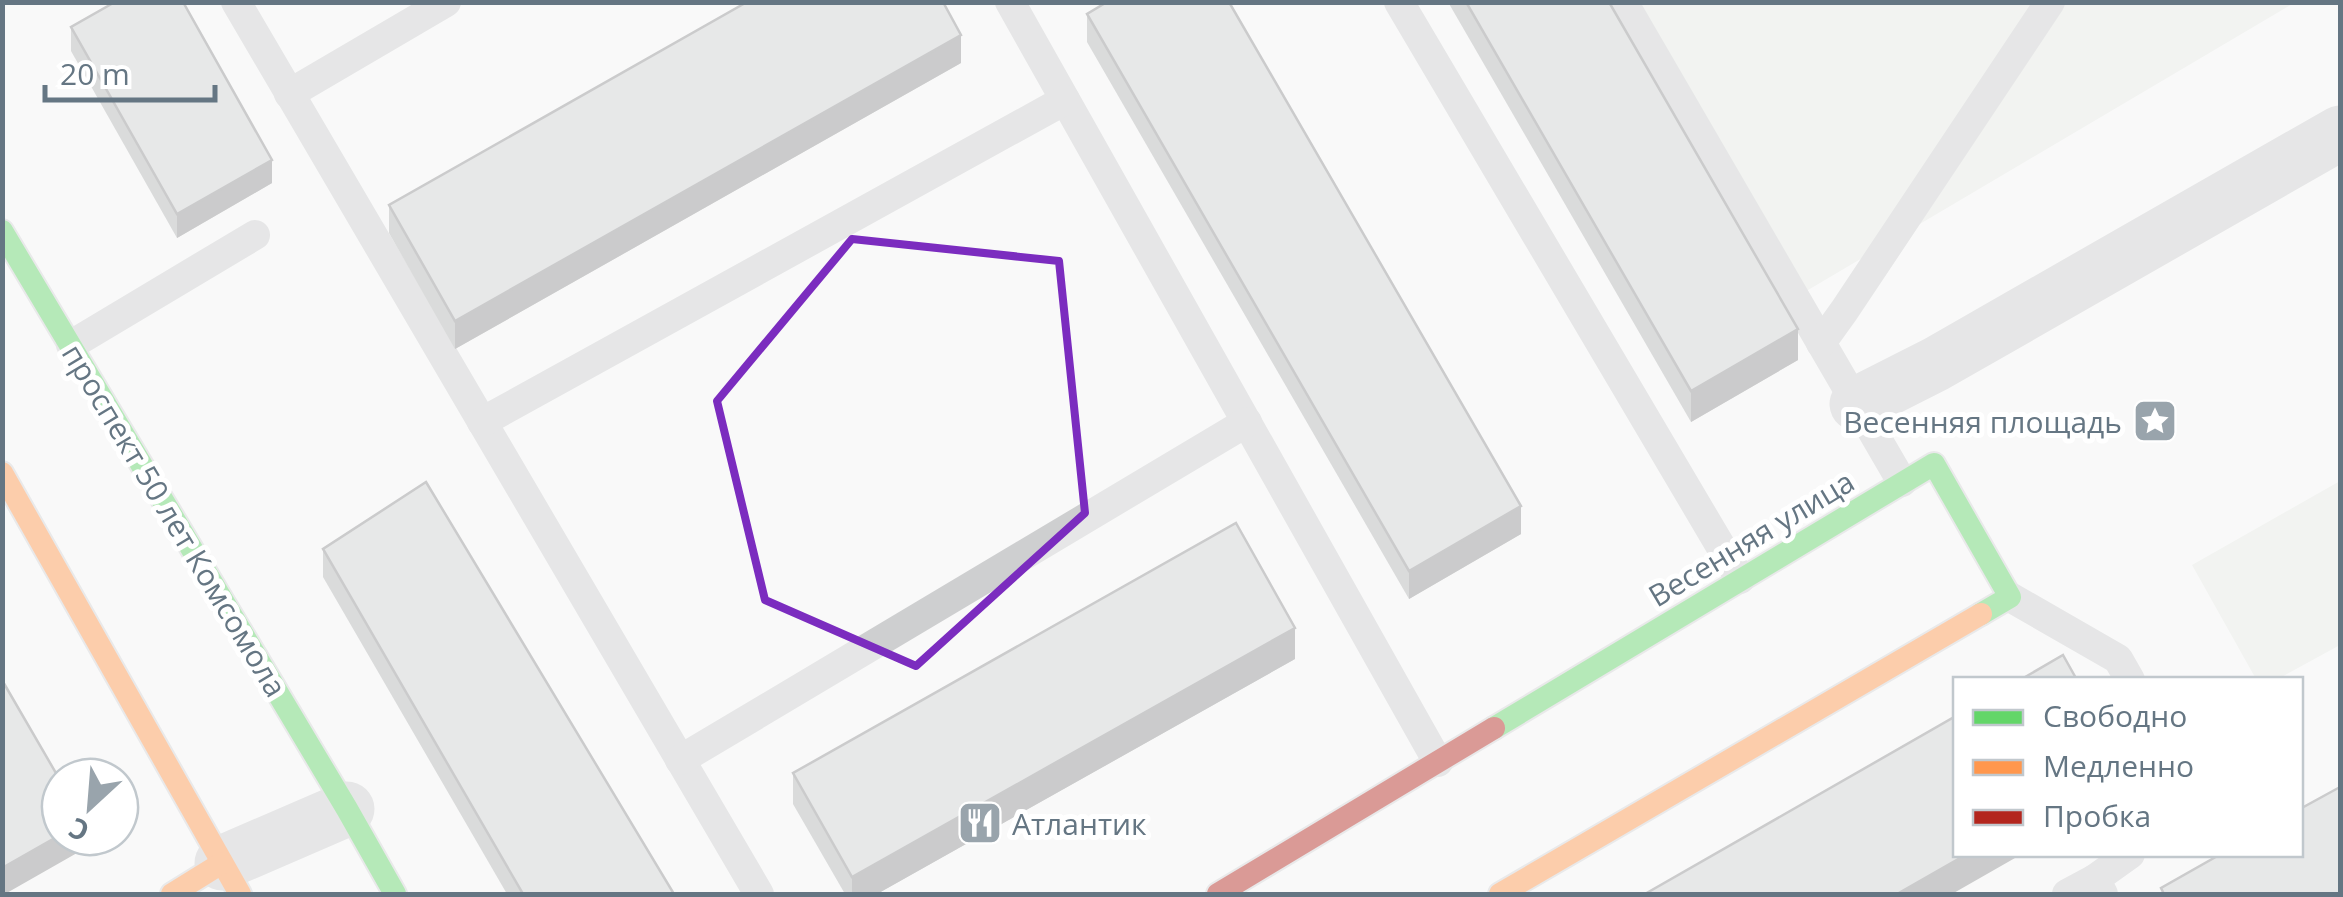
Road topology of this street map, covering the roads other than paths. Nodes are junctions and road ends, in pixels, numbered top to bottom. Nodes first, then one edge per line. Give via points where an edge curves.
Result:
1 (236, 2) edge
2 (446, 2) edge
3 (1010, 2) edge
4 (1399, 2) edge
5 (1623, 2) edge
6 (2050, 2) edge
7 (290, 94) junction
8 (1065, 100) junction
9 (2340, 132) edge
10 (2, 231) edge
11 (255, 235) dead end
12 (1821, 343) junction
13 (71, 345) junction
14 (1857, 404) junction
15 (482, 422) junction
16 (1247, 422) junction
17 (2, 473) edge
18 (1902, 482) junction
19 (1740, 580) junction
20 (2010, 597) junction
21 (2128, 677) edge
22 (680, 760) junction
23 (1438, 762) junction
24 (347, 809) junction
25 (2127, 857) edge
26 (231, 879) edge
27 (2099, 887) edge
28 (172, 894) edge
29 (396, 894) edge
30 (759, 894) edge
31 (1218, 894) edge
32 (1500, 894) edge
33 (2068, 894) edge

1 - 7 lane
2 - 7 lane
3 - 8 lane
4 - 19 lane
5 - 12 lane
6 - 12 lane
7 - 15 lane
8 - 15 lane
8 - 16 lane
9 - 14 street
10 - 13 street, проспект 50 лет Комсомола
11 - 13 lane
12 - 14 lane
13 - 24 street, проспект 50 лет Комсомола
14 - 18 lane
15 - 22 lane
16 - 22 lane
16 - 23 lane
17 - 26 street
18 - 19 street, Весенняя улица
18 - 20 street, Весенняя улица via 1934,464
19 - 23 street, Весенняя улица
20 - 21 lane via 2118,659
20 - 32 street
22 - 30 lane
23 - 31 street, Весенняя улица
24 - 26 street
24 - 29 street, проспект 50 лет Комсомола
25 - 27 lane
26 - 28 street
27 - 33 lane

